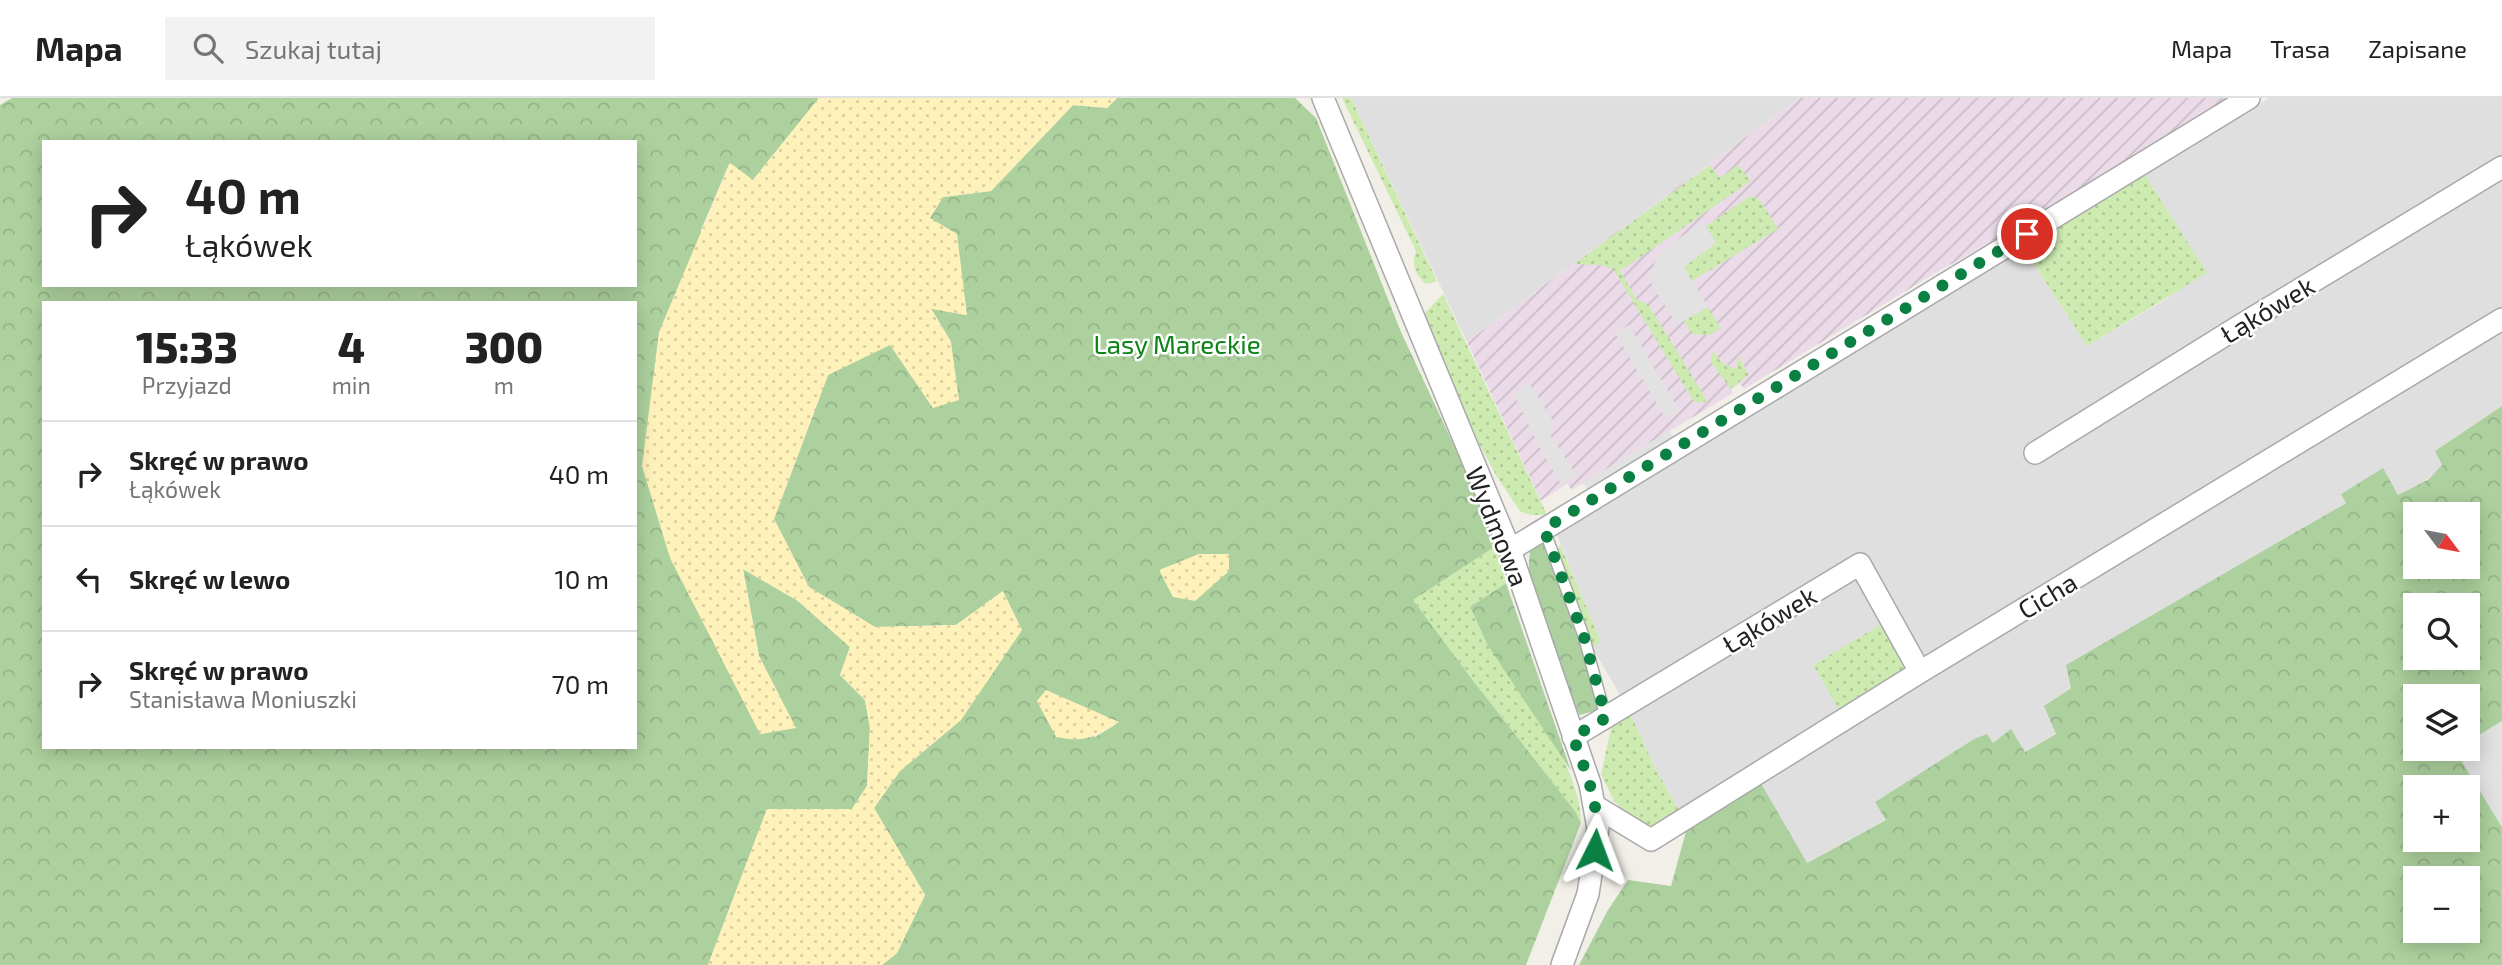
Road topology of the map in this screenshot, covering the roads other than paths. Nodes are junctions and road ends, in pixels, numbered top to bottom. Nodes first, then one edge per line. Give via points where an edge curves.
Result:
1 (1324, 98) edge
2 (2249, 98) edge
3 (2502, 167) edge
4 (2502, 319) edge
5 (2035, 453) dead end
6 (1544, 529) junction
7 (1510, 550) junction
8 (1920, 672) junction
9 (1606, 718) junction
10 (1573, 737) junction
11 (1595, 806) junction
12 (1562, 965) edge

1 - 7 street, Wydmowa
2 - 6 street
3 - 5 street, Łąkówek
4 - 8 street, Cicha
6 - 7 street
6 - 9 lane via 1584,637
7 - 10 street, Wydmowa
8 - 9 street, Łąkówek via 1860,564
8 - 11 street, Cicha via 1651,840
9 - 10 street, Łąkówek
10 - 11 street, Wydmowa
11 - 12 street, Wydmowa via 1598,828 1588,894

